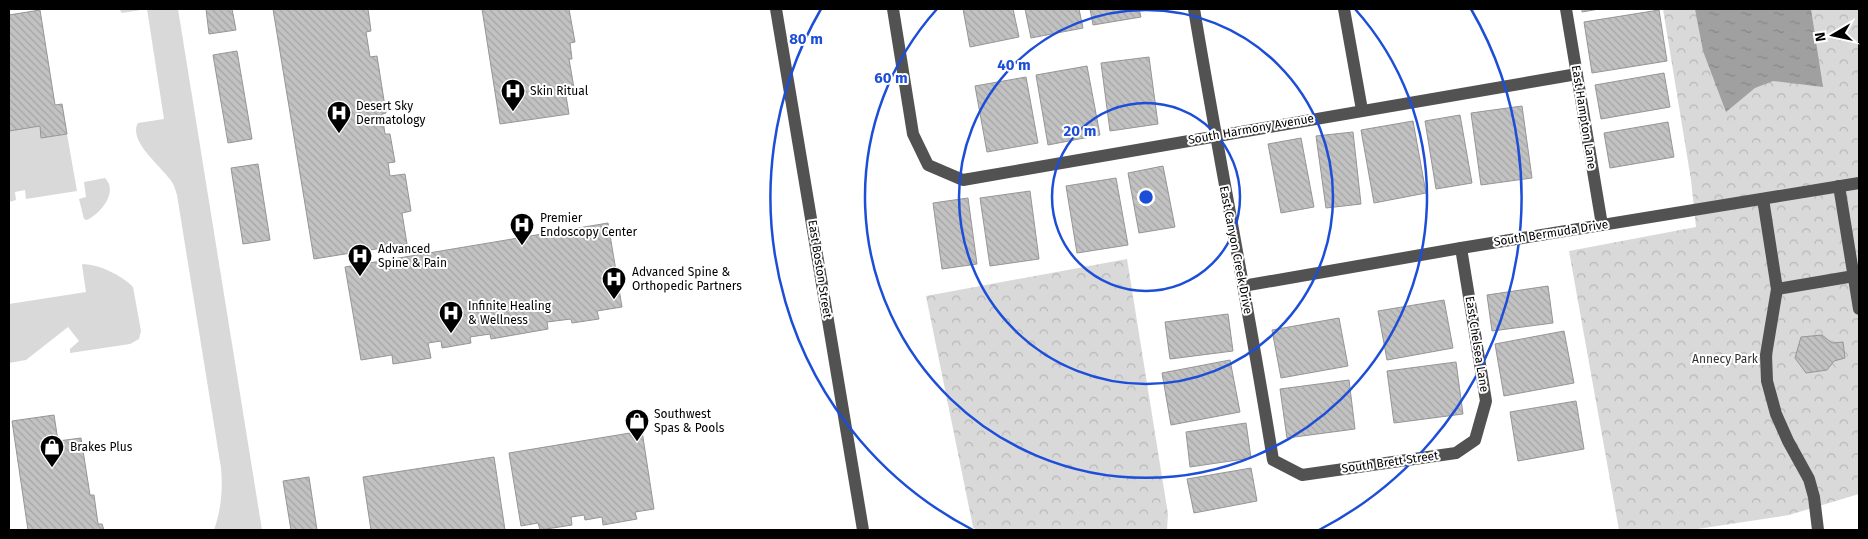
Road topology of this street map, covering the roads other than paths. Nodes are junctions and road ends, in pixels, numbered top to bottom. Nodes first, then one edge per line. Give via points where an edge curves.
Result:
1 (776, 9) edge
2 (893, 9) edge
3 (1194, 9) edge
4 (1344, 9) edge
5 (1566, 9) edge
6 (1577, 74) junction
7 (1362, 110) junction
8 (1215, 135) junction
9 (1859, 183) edge
10 (1839, 186) junction
11 (1763, 199) junction
12 (1602, 225) junction
13 (1461, 248) junction
14 (1857, 279) edge
15 (1244, 286) junction
16 (1777, 289) junction
17 (1859, 310) edge
18 (1476, 440) joint
19 (1302, 475) joint
20 (863, 530) edge
21 (1818, 530) edge

1 - 20 street, East Boston Street
2 - 8 street, South Harmony Avenue via 913,134 928,165 963,180
3 - 8 street, East Canyon Creek Drive
4 - 7 street
5 - 6 street, East Hampton Lane
6 - 7 street, South Harmony Avenue
6 - 12 street, East Hampton Lane
7 - 8 street, South Harmony Avenue
8 - 15 street, East Canyon Creek Drive
9 - 10 street, South Bermuda Drive
10 - 11 street, South Bermuda Drive
10 - 14 street
11 - 12 street, South Bermuda Drive
11 - 16 street
12 - 13 street, South Bermuda Drive
13 - 15 street, South Bermuda Drive
13 - 18 street, East Chelsea Lane via 1486,401
14 - 16 street
14 - 17 street
15 - 19 street, East Canyon Creek Drive via 1273,460
16 - 21 street via 1766,355 1766,382 1779,420 1809,479
18 - 19 street, South Brett Street via 1456,453

